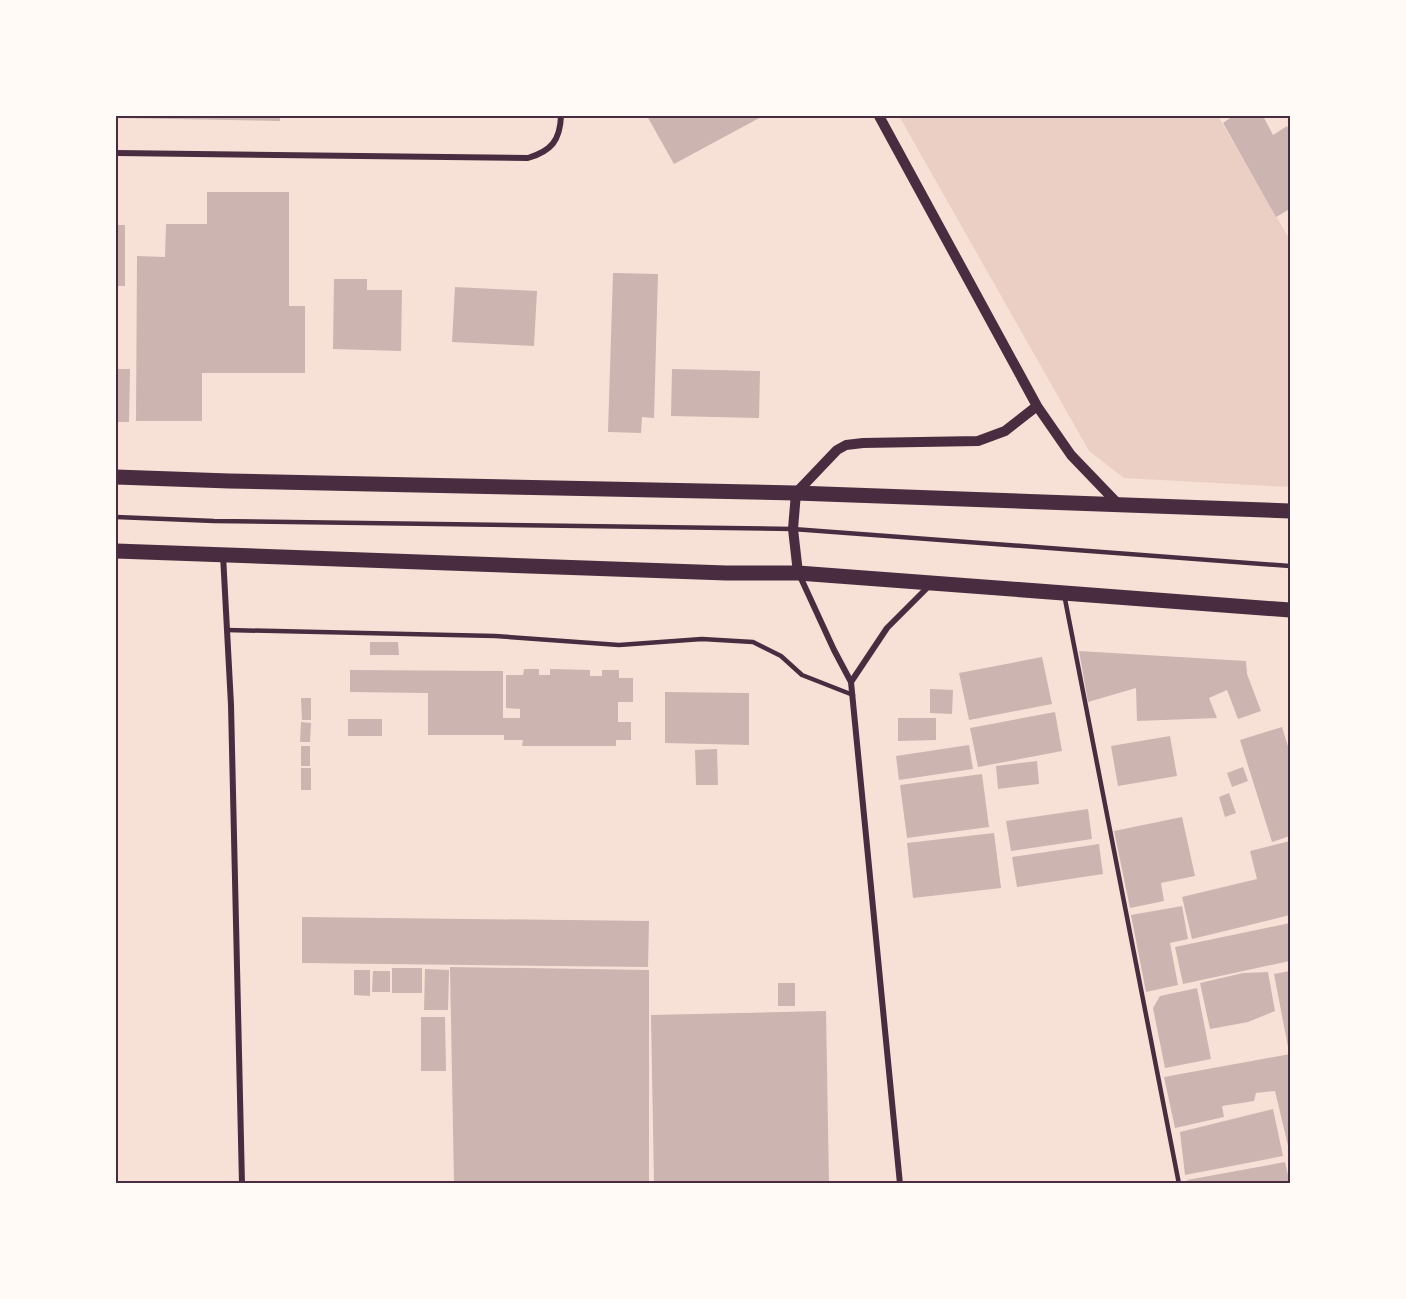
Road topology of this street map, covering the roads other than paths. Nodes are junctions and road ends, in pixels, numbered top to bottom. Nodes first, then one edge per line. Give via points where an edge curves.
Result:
1 (561, 116) edge
2 (879, 116) edge
3 (116, 153) edge
4 (1037, 406) junction
5 (116, 477) edge
6 (796, 493) junction
7 (1119, 505) junction
8 (1290, 511) edge
9 (116, 517) edge
10 (793, 529) junction
11 (116, 551) edge
12 (223, 555) junction
13 (1290, 566) edge
14 (798, 573) junction
15 (931, 584) junction
16 (1064, 592) junction
17 (1290, 610) edge
18 (227, 630) junction
19 (851, 682) junction
20 (853, 695) junction
21 (242, 1184) edge
22 (900, 1184) edge
23 (1179, 1184) edge

1 - 3 street via 553,145 528,158
2 - 4 street
4 - 6 street via 1005,431 978,441 846,445
4 - 7 street via 1071,455
5 - 6 main road
6 - 7 main road
6 - 10 street
7 - 8 main road
9 - 10 lane
10 - 13 lane
10 - 14 street
11 - 12 main road
12 - 14 main road
12 - 18 street
14 - 15 main road
14 - 19 street
15 - 16 main road
15 - 19 street via 887,628
16 - 17 main road
16 - 23 lane
18 - 20 lane via 495,636 619,645 702,639 753,642 781,656 802,675
18 - 21 street
19 - 20 street
20 - 22 street

